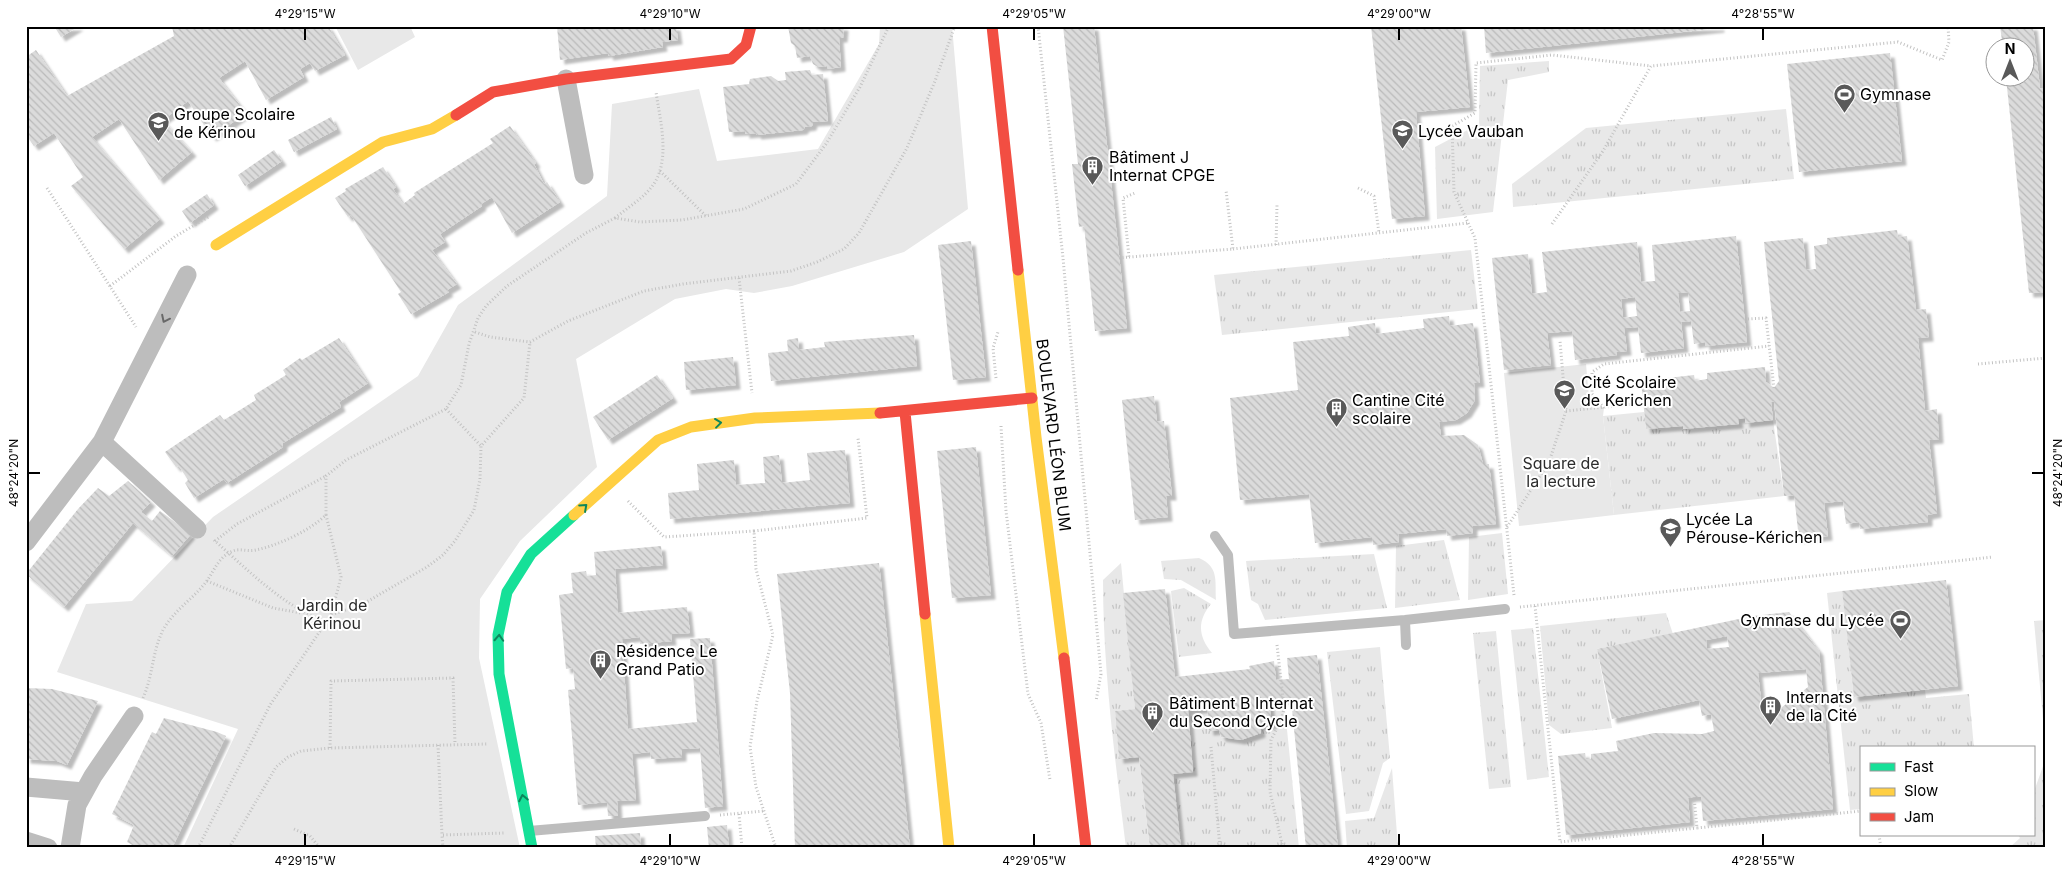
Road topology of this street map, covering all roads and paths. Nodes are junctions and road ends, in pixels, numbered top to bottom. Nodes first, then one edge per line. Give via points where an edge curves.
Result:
1 (751, 26) edge
2 (889, 26) edge
3 (955, 26) edge
4 (992, 26) edge
5 (1038, 26) edge
6 (1948, 26) edge
7 (1651, 66) junction
8 (653, 67) junction
9 (566, 79) junction
10 (660, 171) junction
11 (584, 175) dead end
12 (47, 188) dead end
13 (1358, 188) dead end
14 (1226, 190) dead end
15 (1135, 193) dead end
16 (1277, 205) dead end
17 (707, 217) junction
18 (614, 218) junction
19 (1468, 223) junction
20 (1552, 224) dead end
21 (1379, 233) junction
22 (216, 245) dead end
23 (1276, 245) junction
24 (1233, 249) junction
25 (1129, 257) junction
26 (1119, 258) dead end
27 (187, 275) dead end
28 (739, 278) junction
29 (1748, 320) dead end
30 (475, 332) junction
31 (1560, 341) dead end
32 (530, 342) junction
33 (1769, 346) junction
34 (150, 349) junction
35 (2046, 358) edge
36 (1978, 364) dead end
37 (1774, 388) dead end
38 (1032, 398) junction
39 (1643, 403) dead end
40 (446, 408) junction
41 (1604, 408) junction
42 (1566, 411) junction
43 (905, 412) junction
44 (855, 414) junction
45 (755, 418) junction
46 (1000, 420) dead end
47 (102, 442) junction
48 (481, 446) junction
49 (326, 476) junction
50 (610, 484) junction
51 (326, 515) junction
52 (1507, 527) junction
53 (197, 529) dead end
54 (754, 531) junction
55 (1215, 536) dead end
56 (215, 541) dead end
57 (26, 542) edge
58 (228, 554) junction
59 (1993, 557) dead end
60 (207, 581) junction
61 (1535, 606) junction
62 (1516, 607) junction
63 (1505, 609) joint
64 (304, 614) junction
65 (331, 616) junction
66 (1405, 620) junction
67 (325, 622) junction
68 (1406, 645) dead end
69 (1278, 650) dead end
70 (1096, 702) dead end
71 (134, 716) joint
72 (512, 743) junction
73 (455, 744) junction
74 (438, 745) junction
75 (1212, 747) dead end
76 (330, 748) junction
77 (26, 787) edge
78 (1052, 790) dead end
79 (84, 792) junction
80 (1694, 797) dead end
81 (764, 810) junction
82 (1860, 811) edge
83 (739, 814) junction
84 (705, 816) joint
85 (1697, 828) junction
86 (294, 829) dead end
87 (529, 831) junction
88 (442, 835) junction
89 (505, 840) dead end
90 (26, 841) edge
91 (532, 847) edge
92 (48, 848) edge
93 (70, 848) edge
94 (198, 848) edge
95 (229, 848) edge
96 (320, 848) edge
97 (443, 848) edge
98 (742, 848) edge
99 (776, 848) edge
100 (949, 848) edge
101 (1086, 848) edge
102 (1220, 848) edge
103 (1282, 848) edge

1 - 8 street via 746,45 731,59
2 - 17 path via 860,87 826,144 796,184 744,209
3 - 28 path via 907,148 859,233 844,248 817,262 791,271
4 - 38 street, BOULEVARD LÉON BLUM
5 - 70 path via 1101,674
6 - 7 path via 1949,42 1942,60 1898,42
7 - 19 path via 1552,55 1476,63 1476,113 1452,126 1454,192
7 - 20 path via 1603,151
8 - 9 street
8 - 10 path via 662,154
9 - 11 street
9 - 22 street via 492,92 432,129 383,142
10 - 17 path
10 - 18 path via 653,185
12 - 34 path
13 - 21 path via 1374,196
14 - 24 path
15 - 25 path via 1123,198
16 - 23 path
17 - 18 path via 640,222
18 - 30 path via 586,233 492,298 478,318
19 - 21 path
19 - 52 path via 1476,238
21 - 23 path
23 - 24 path
24 - 25 path
25 - 26 path
27 -> 34 street
28 - 32 path via 644,291 568,322
28 - 45 path
29 - 33 path via 1766,318
30 - 32 path
30 - 40 path via 469,344 460,385
31 - 42 path
32 - 48 path via 524,398
33 - 37 path
33 - 41 path via 1604,364 1592,372 1592,394
34 - 47 street
35 - 36 path
38 - 43 street
38 - 101 street, BOULEVARD LÉON BLUM
39 - 41 path
40 - 48 path
40 - 49 path via 346,460
41 - 42 path
42 - 52 path via 1549,462
43 - 44 street
43 - 100 street
44 - 45 street
44 - 54 path via 868,518
50 -> 45 street via 658,440 691,427
46 - 78 path via 1006,511 1028,694 1041,723
47 - 53 street
47 - 57 street
48 - 65 path via 480,479 474,510 444,555 363,604
49 - 51 path
49 - 56 path via 237,524
50 - 54 path via 664,537
72 -> 50 street via 499,674 498,635 508,592 531,554
51 - 58 path via 306,531 271,545
51 - 65 path via 341,577
52 - 62 path
54 - 81 path via 756,569 773,635 757,701 750,748 756,787
55 - 66 lane via 1228,555 1234,634
58 - 60 path via 221,558
58 - 64 path
59 - 61 path
60 - 64 path via 273,608
60 - 71 path via 174,614 163,630 152,662 150,684
61 - 62 path
61 - 85 path via 1560,842
62 - 63 path
63 - 66 lane
64 - 67 path
65 - 67 path
66 - 68 lane
67 - 94 path via 270,705
69 - 103 path via 1284,707 1271,740 1270,792
71 - 79 street
72 - 73 path
87 -> 72 street
73 - 74 path
73 - 76 path via 453,678 331,681
74 - 76 path
74 - 88 path
75 - 102 path
76 - 95 path via 302,751 276,767
77 - 79 street
79 - 93 street via 77,805
80 - 85 path
81 - 83 path
81 - 99 path
82 - 85 path
83 - 84 path
83 - 98 path
84 - 87 lane
86 - 96 path via 310,836
87 - 91 street
88 - 89 path via 505,833
88 - 97 path
90 - 92 street

